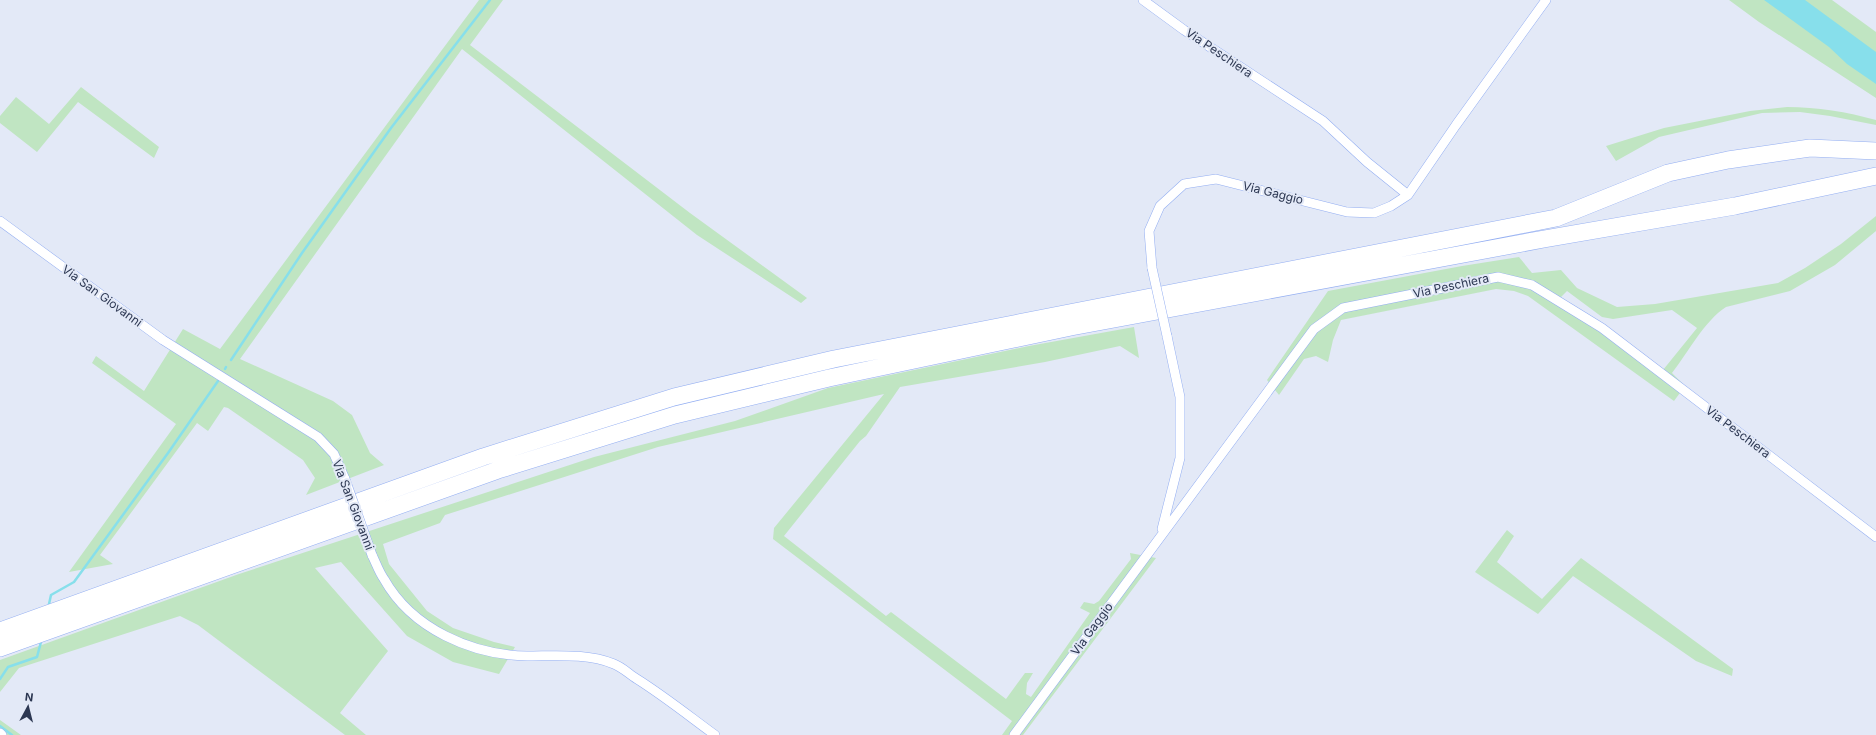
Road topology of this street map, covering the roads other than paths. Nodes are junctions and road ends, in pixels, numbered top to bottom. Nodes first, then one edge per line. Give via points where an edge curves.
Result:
1 (1143, 0) edge
2 (1546, 0) edge
3 (1876, 151) edge
4 (1876, 176) edge
5 (1408, 195) junction
6 (0, 221) edge
7 (1170, 523) joint
8 (1160, 537) junction
9 (1876, 537) edge
10 (0, 631) edge
11 (0, 648) edge
12 (715, 735) edge
13 (1014, 735) edge

1 - 5 street, Via Peschiera via 1197,39 1323,121 1367,162
2 - 5 street, Via Gaggio
3 - 10 highway via 1810,148 1728,160 1676,171 1556,218 834,359 674,397 483,456
4 - 11 highway via 1735,206 1536,240 1071,327 829,378 675,415 498,470
5 - 8 street, Via Gaggio, bridge via 1374,213 1347,212 1216,179 1184,184 1160,206 1149,231 1152,268 1180,397 1180,458
6 - 12 street, Via San Giovanni, bridge via 162,340 318,437 334,454 345,478 383,579 398,599 425,624 443,635 489,652 593,658 614,664 654,689
7 - 8 street, Via Gaggio
7 - 9 street, Via Peschiera via 1314,329 1343,308 1498,277 1532,285 1602,328
8 - 13 street, Via Gaggio

